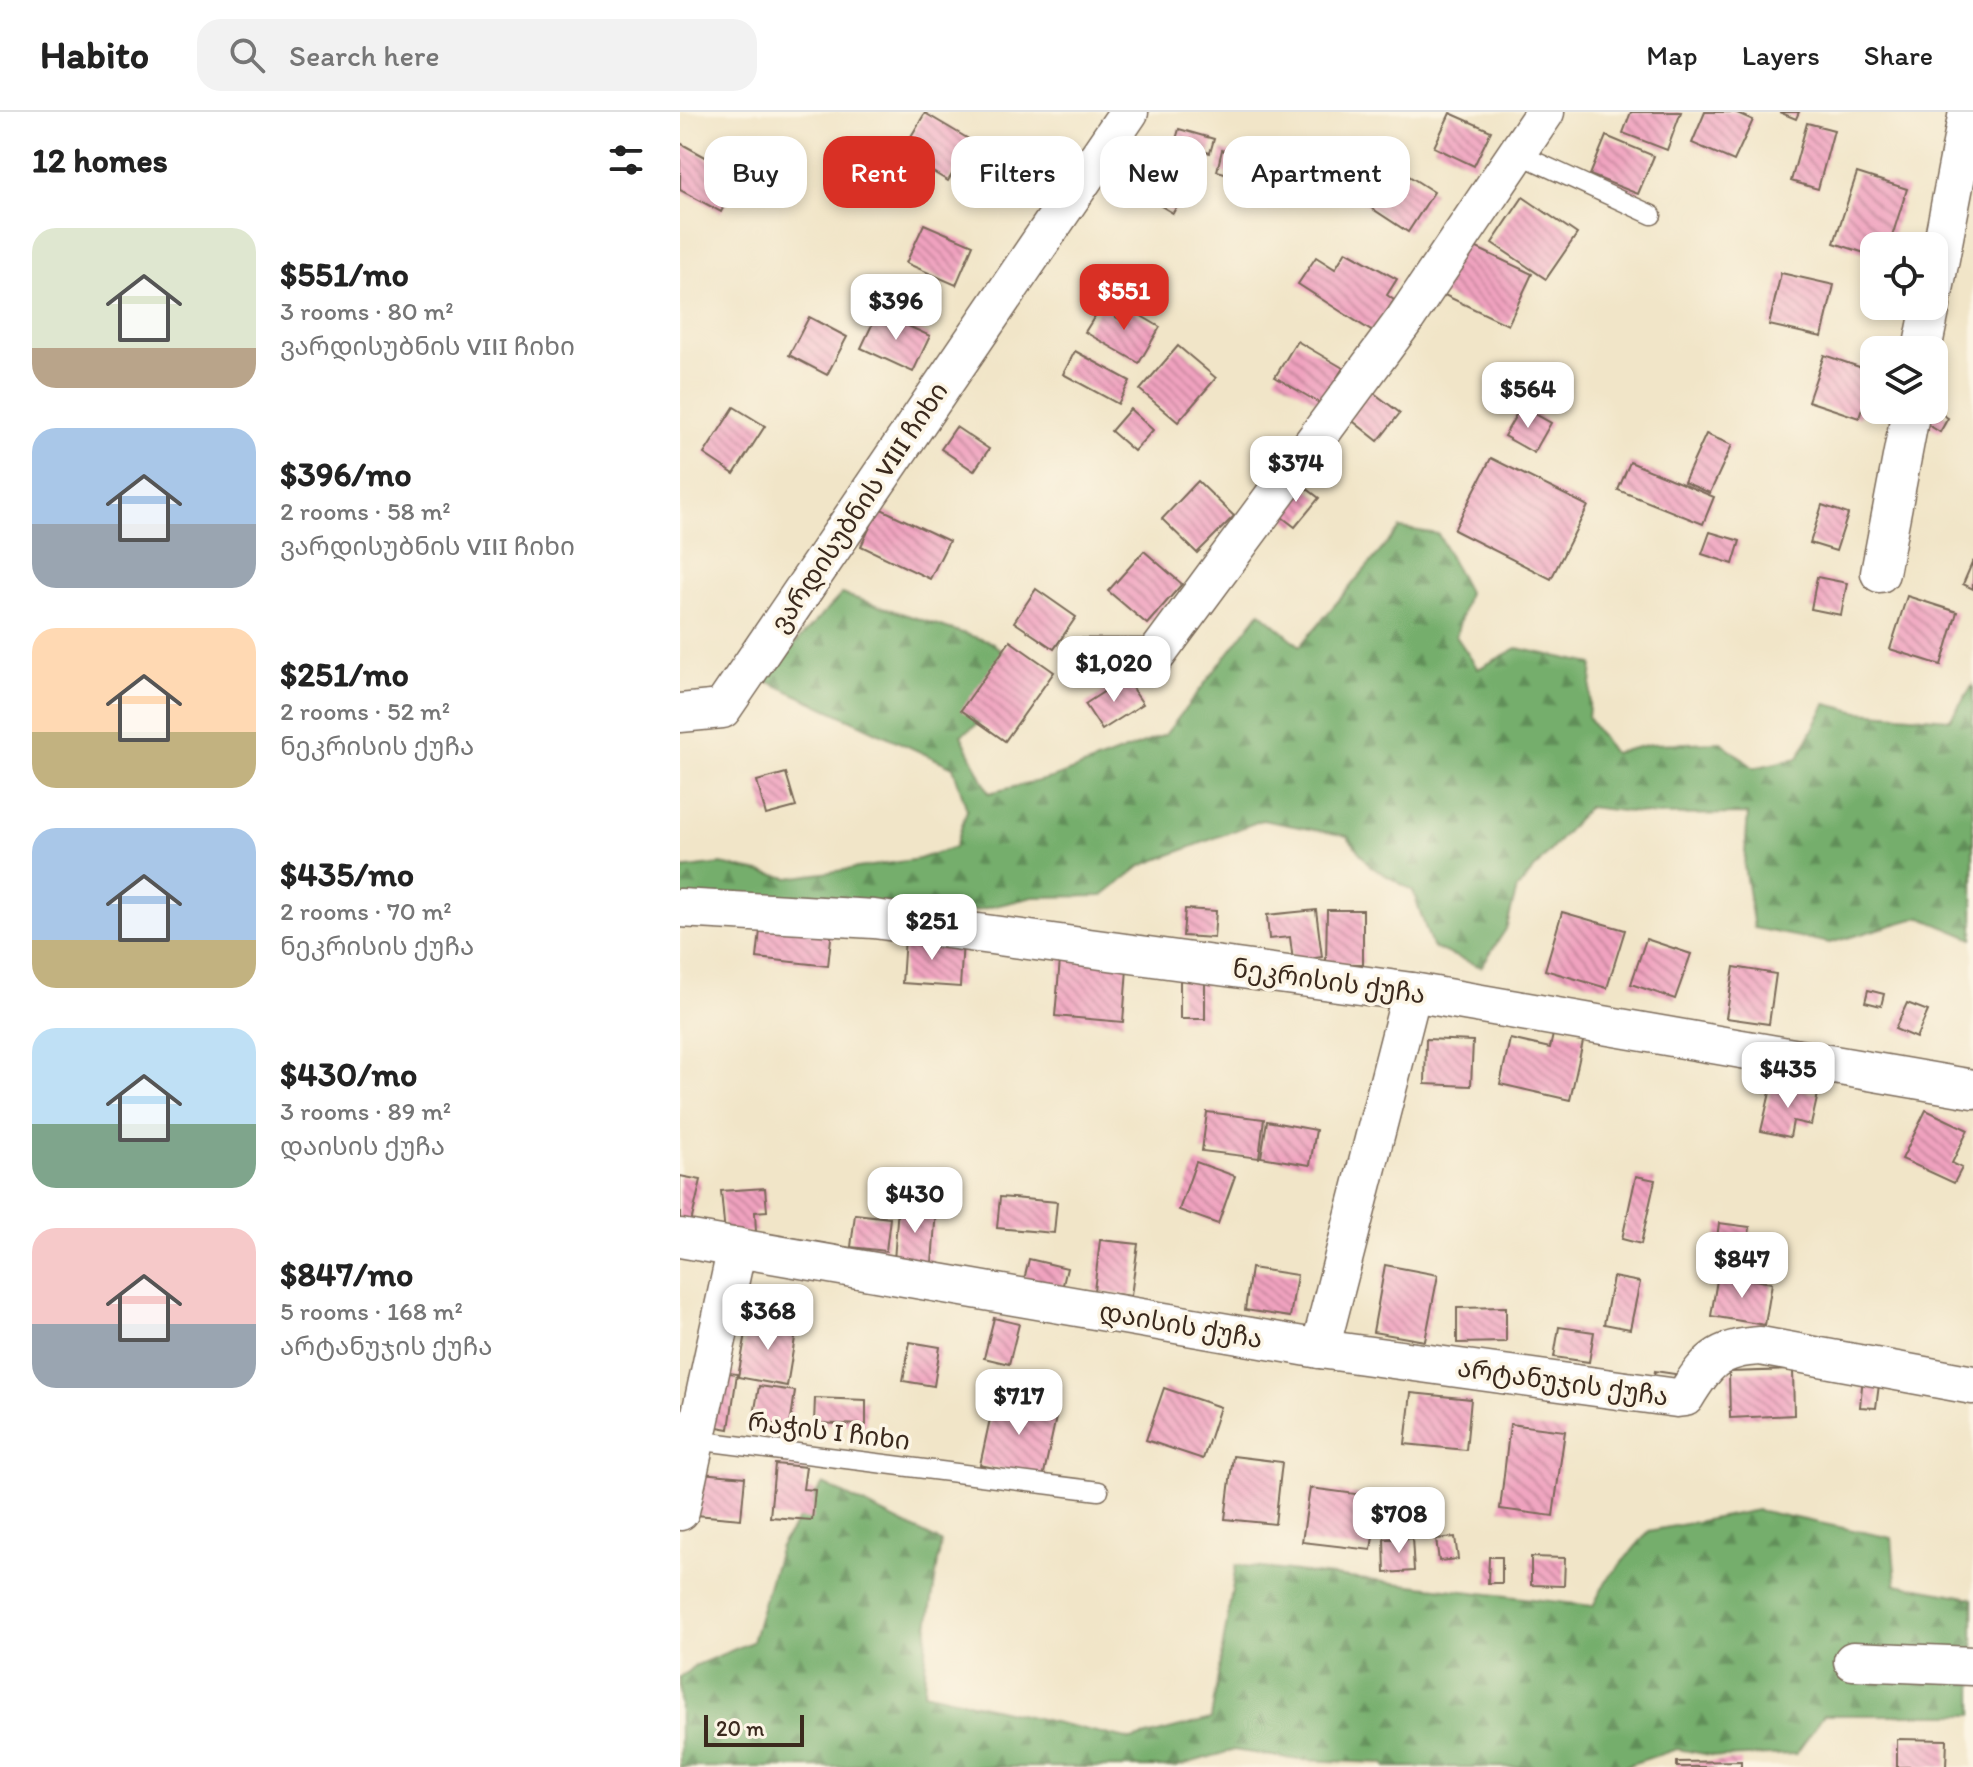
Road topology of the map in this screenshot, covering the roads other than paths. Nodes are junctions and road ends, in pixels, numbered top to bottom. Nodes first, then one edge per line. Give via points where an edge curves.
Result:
1 (1129, 112) edge
2 (1545, 112) edge
3 (1968, 112) edge
4 (1517, 153) junction
5 (1652, 215) dead end
6 (1945, 232) edge
7 (1908, 424) edge
8 (1880, 573) dead end
9 (1081, 658) dead end
10 (680, 713) edge
11 (680, 908) edge
12 (1412, 992) junction
13 (1973, 1089) edge
14 (680, 1238) edge
15 (737, 1247) junction
16 (1320, 1349) junction
17 (1973, 1385) edge
18 (695, 1440) junction
19 (1099, 1491) dead end
20 (680, 1511) edge
21 (1853, 1661) dead end
22 (1973, 1666) edge

1 - 10 street, ვარდისუბნის VIII ჩიხი via 722,709
2 - 4 street
3 - 6 street
4 - 5 lane
4 - 9 street via 1405,319 1154,658
7 - 8 street
11 - 12 street, ნეკრისის ქუჩა via 874,919
12 - 13 street, ნეკრისის ქუჩა
12 - 16 street
14 - 15 street, დაისის ქუჩა
15 - 16 street, დაისის ქუჩა
15 - 18 street
16 - 17 street, არტანუჯის ქუჩა via 1677,1398 1685,1397 1702,1369 1719,1355 1760,1346
18 - 19 lane, რაჭის I ჩიხი
18 - 20 street
21 - 22 street

